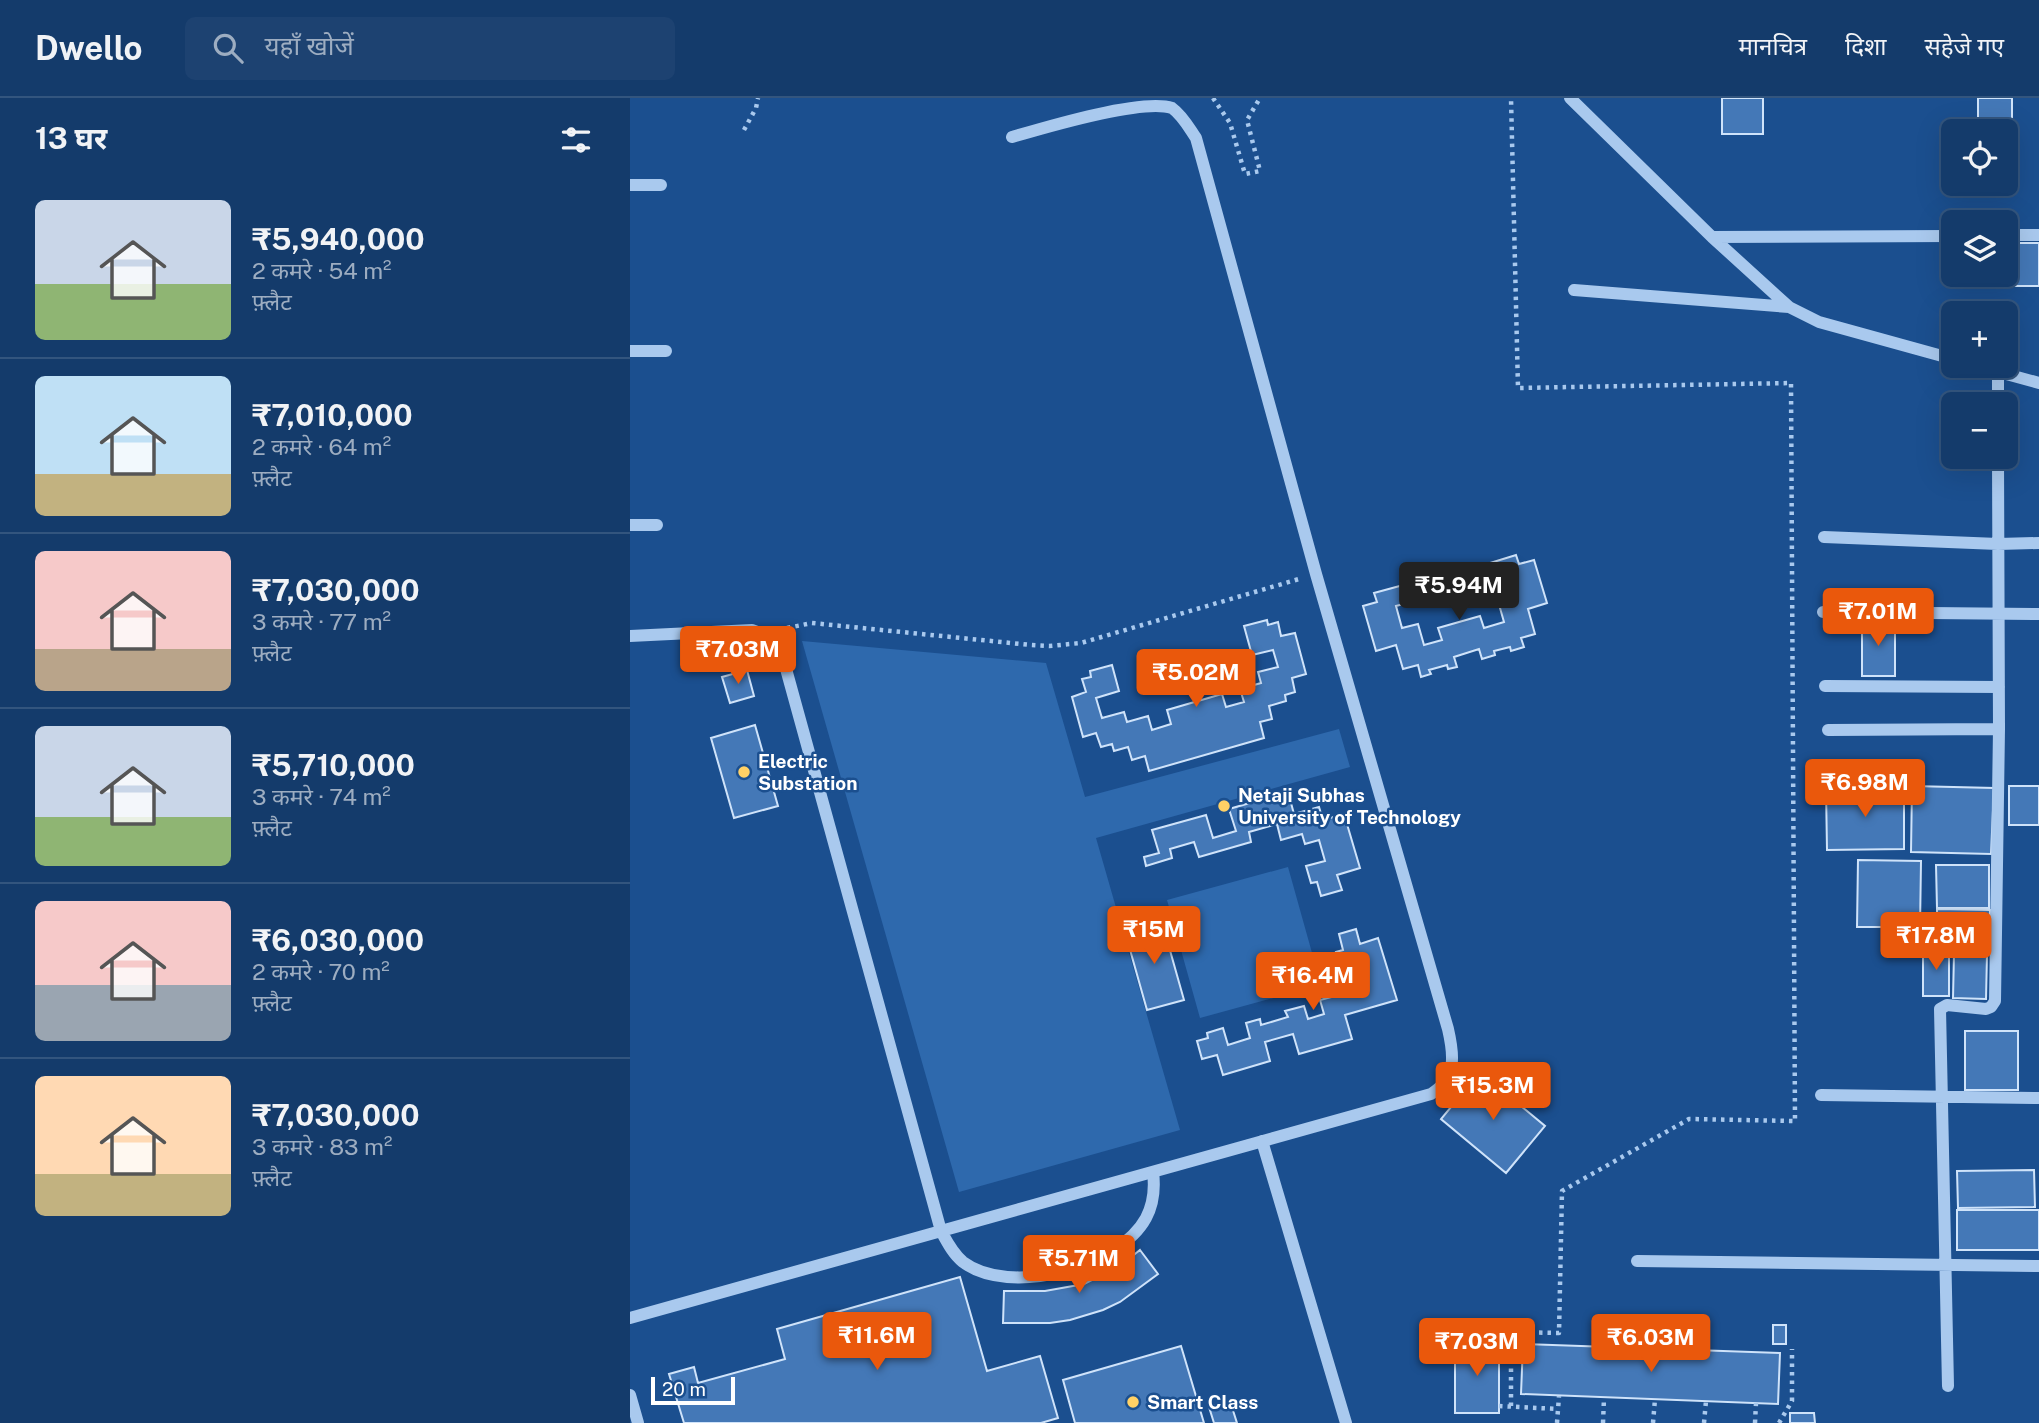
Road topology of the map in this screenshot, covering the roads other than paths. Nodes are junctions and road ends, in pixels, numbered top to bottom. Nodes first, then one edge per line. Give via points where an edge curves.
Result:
1 (1570, 98) edge
2 (1012, 137) dead end
3 (630, 185) edge
4 (661, 186) dead end
5 (2018, 235) edge
6 (2039, 235) edge
7 (1941, 236) edge
8 (1712, 237) junction
9 (1574, 290) dead end
10 (1789, 307) junction
11 (630, 351) edge
12 (666, 351) dead end
13 (1941, 356) edge
14 (2018, 377) edge
15 (2039, 383) edge
16 (1998, 469) edge
17 (630, 524) edge
18 (657, 525) dead end
19 (1824, 537) dead end
20 (2039, 543) edge
21 (1998, 544) junction
22 (1823, 612) dead end
23 (1998, 613) junction
24 (2039, 614) edge
25 (630, 636) edge
26 (1825, 686) dead end
27 (1998, 687) junction
28 (1998, 729) junction
29 (1828, 730) dead end
30 (1821, 1096) dead end
31 (1943, 1097) junction
32 (2039, 1098) edge
33 (1262, 1142) junction
34 (1153, 1172) junction
35 (941, 1231) junction
36 (1637, 1261) dead end
37 (1946, 1264) junction
38 (2039, 1266) edge
39 (630, 1318) edge
40 (1948, 1386) dead end
41 (630, 1395) edge
42 (638, 1423) edge
43 (1346, 1423) edge

1 - 8 street
2 - 33 street via 1131,103 1152,102 1171,107 1196,138 1448,1029 1452,1067 1445,1084 1431,1094
3 - 4 street
5 - 6 street
7 - 8 street
8 - 10 street
9 - 10 street
10 - 13 street via 1819,322
11 - 12 street
14 - 15 street
16 - 21 street
17 - 18 street
19 - 21 street
20 - 21 street
21 - 23 street
22 - 23 street
23 - 24 street
23 - 27 street
25 - 35 street via 751,630 766,635 783,658
26 - 27 street
27 - 28 street
28 - 29 street
28 - 31 street via 1995,1000 1986,1009 1947,1005 1940,1009
30 - 31 street
31 - 32 street
31 - 37 street
33 - 34 street
33 - 43 street
34 - 35 street
34 - 35 street via 1152,1203 1135,1233 1102,1257 1060,1273 1014,1277 976,1269 953,1252
35 - 39 street
36 - 37 street
37 - 38 street
37 - 40 street
41 - 42 street

